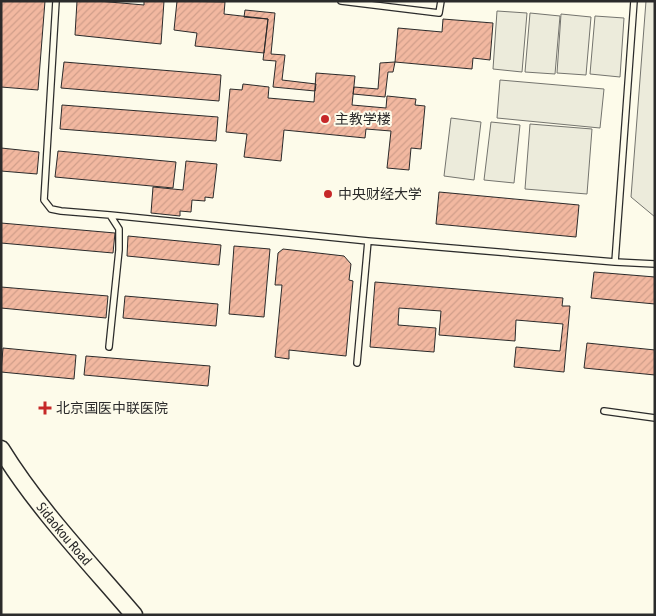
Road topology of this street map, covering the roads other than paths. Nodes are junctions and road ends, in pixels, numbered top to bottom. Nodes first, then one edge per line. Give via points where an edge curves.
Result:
1 (56, 1) edge
2 (341, 1) edge
3 (441, 1) edge
4 (634, 1) edge
5 (346, 2) edge
6 (110, 215) junction
7 (368, 241) junction
8 (615, 262) junction
9 (655, 264) edge
10 (109, 347) dead end
11 (357, 363) dead end
12 (604, 411) dead end
13 (655, 418) edge
14 (1, 449) edge
15 (134, 615) edge

1 - 6 lane via 44,200 51,209
2 - 5 lane
3 - 5 lane via 439,13
4 - 8 lane
6 - 7 lane
6 - 10 lane via 119,229 119,250
7 - 8 lane
7 - 11 lane
8 - 9 lane
12 - 13 lane
14 - 15 street, Sidaokou Road via 51,519

